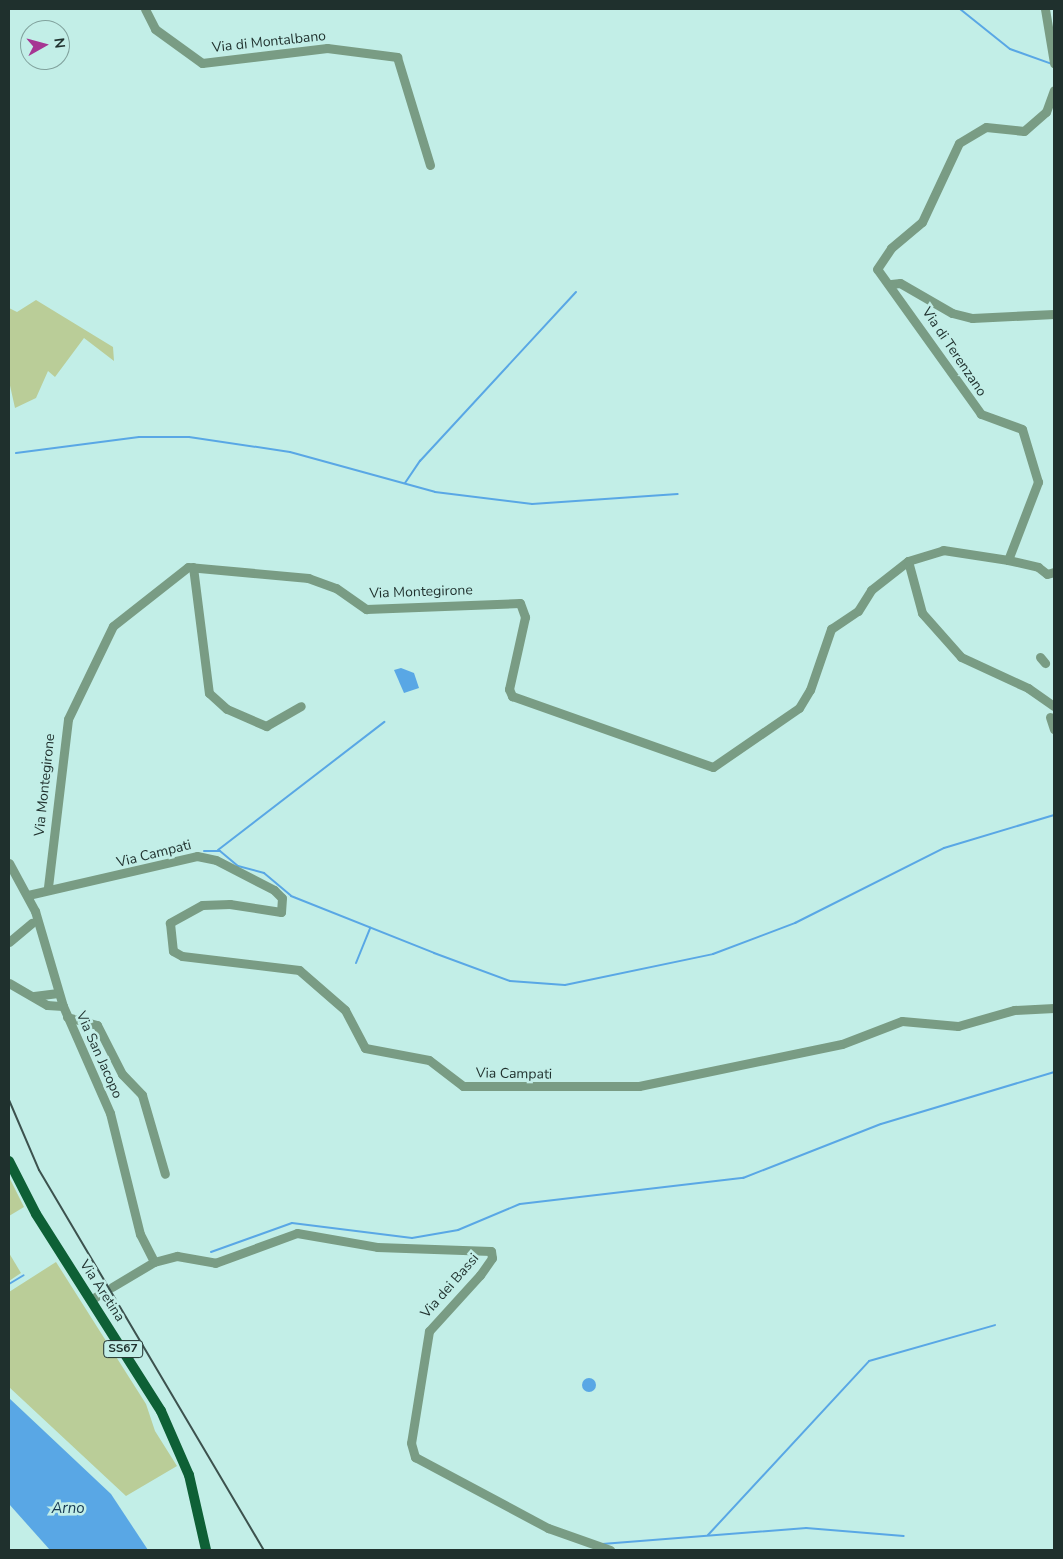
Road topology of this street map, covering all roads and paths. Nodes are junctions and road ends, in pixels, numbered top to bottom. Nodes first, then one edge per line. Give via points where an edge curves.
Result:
1 (145, 9) edge
2 (1045, 9) edge
3 (1054, 63) edge
4 (1054, 90) edge
5 (430, 165) dead end
6 (891, 284) junction
7 (1054, 314) edge
8 (1008, 560) junction
9 (908, 561) junction
10 (193, 567) junction
11 (1054, 572) edge
12 (301, 706) dead end
13 (1054, 706) edge
14 (1053, 720) edge
15 (1054, 729) edge
16 (9, 863) edge
17 (48, 887) junction
18 (28, 895) junction
19 (32, 923) dead end
20 (9, 942) edge
21 (9, 983) edge
22 (58, 993) junction
23 (34, 996) junction
24 (62, 1006) junction
25 (1054, 1008) edge
26 (67, 1017) junction
27 (9, 1161) edge
28 (165, 1174) dead end
29 (154, 1262) junction
30 (112, 1286) dead end
31 (100, 1294) dead end
32 (91, 1300) junction
33 (206, 1550) edge
34 (610, 1550) edge

1 - 5 street, Via di Montalbano via 156,29 202,63 327,48 397,57
2 - 3 street
4 - 6 street via 1046,112 1024,131 986,127 959,143 922,222 891,248 879,266 878,274
6 - 7 street via 900,283 952,313 972,318
6 - 8 street, Via di Terenzano via 981,414 1022,429 1038,482
8 - 9 street via 943,550
8 - 11 street via 1038,567 1047,574
9 - 10 street, Via Montegirone via 870,590 858,610 831,629 822,647 810,690 799,708 717,766 707,767 512,696 509,689 525,617 520,603 366,609 336,588 308,578
9 - 13 street via 922,613 961,657 1028,688
10 - 12 street via 209,694 227,709 266,726
10 - 17 street, Via Montegirone via 181,570 114,626 68,719
14 - 15 street
16 - 18 street, Via San Jacopo
17 - 18 street, Via Campati
17 - 25 street, Via Campati via 112,878 197,856 216,860 274,890 282,898 281,912 230,904 202,905 170,923 173,951 182,956 299,970 345,1010 365,1048 429,1060 463,1086 639,1086 842,1044 902,1021 958,1026 1014,1010
18 - 22 street, Via San Jacopo
19 - 20 street
21 - 23 street
22 - 23 street
22 - 24 street, Via San Jacopo
23 - 24 street via 49,1006
24 - 26 street, Via San Jacopo
26 - 28 street via 97,1025 122,1074 142,1094
26 - 29 street, Via San Jacopo via 110,1113 140,1234
27 - 32 main road, Via Aretina / SS67 via 36,1214
29 - 30 street, Via dei Bassi
29 - 34 street, Via dei Bassi via 177,1256 215,1263 296,1233 377,1248 491,1251 492,1258 480,1275 429,1331 411,1443 415,1457 548,1528
31 - 32 street
32 - 33 main road, Via Aretina / SS67 via 175,1439 189,1475

